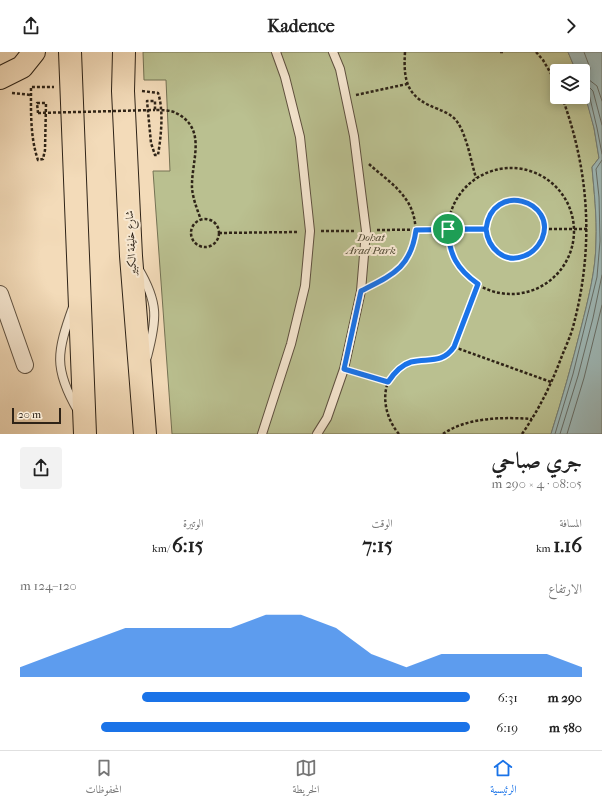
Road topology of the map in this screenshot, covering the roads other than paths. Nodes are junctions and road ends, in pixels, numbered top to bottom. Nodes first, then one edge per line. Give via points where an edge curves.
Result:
1 (34, 52) edge
2 (70, 52) edge
3 (124, 52) edge
4 (276, 52) edge
5 (333, 52) edge
6 (4, 86) edge
7 (0, 294) edge
8 (25, 365) dead end
9 (85, 428) edge
10 (145, 434) edge
11 (262, 434) edge
12 (317, 434) edge

1 - 6 main road
2 - 9 main road
3 - 10 main road, شارع خليفة الكبير via 123,91 131,256
4 - 11 lane via 286,77 300,137 310,232 304,286 291,344
5 - 12 lane via 340,69 356,151 366,231 361,291 344,369 327,418
7 - 8 street

